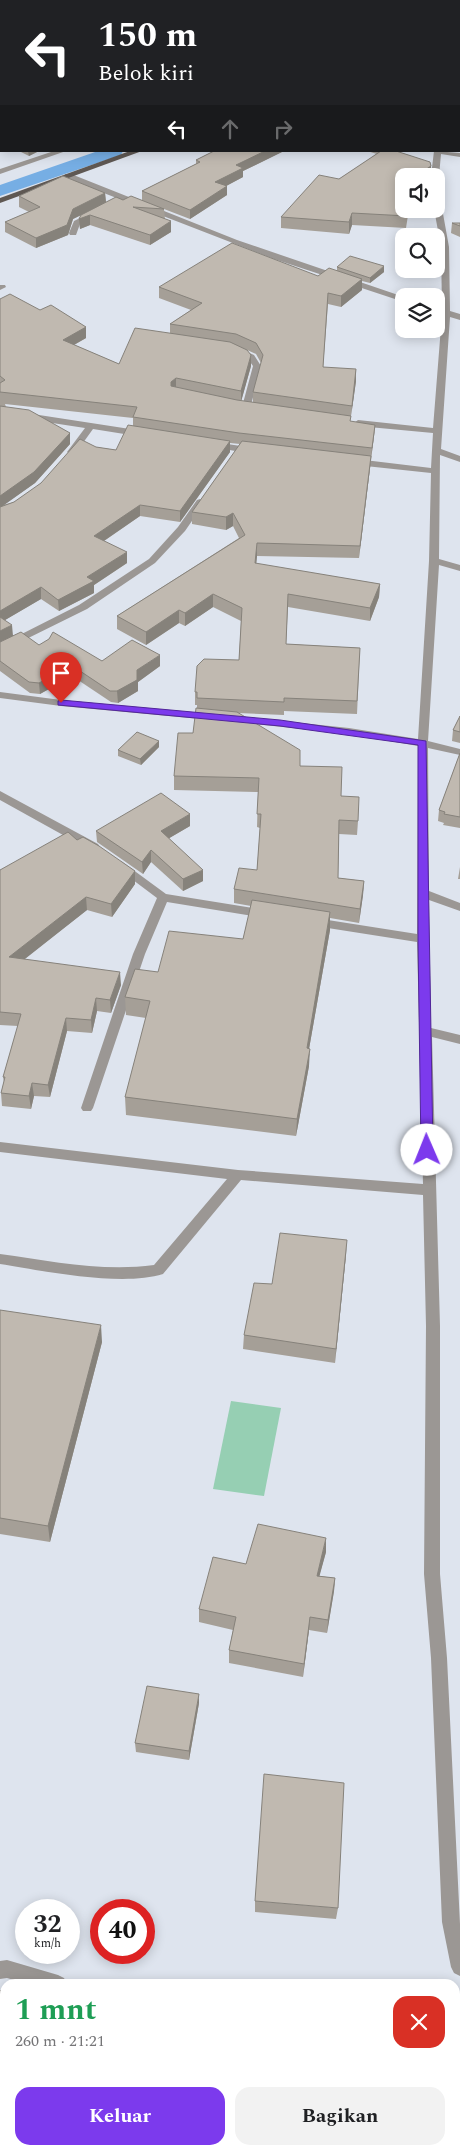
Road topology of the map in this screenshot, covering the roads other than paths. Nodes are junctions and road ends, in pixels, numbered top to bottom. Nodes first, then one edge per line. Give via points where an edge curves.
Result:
1 (59, 152) edge
2 (135, 152) edge
3 (439, 152) edge
4 (444, 152) edge
5 (460, 155) edge
6 (436, 168) edge
7 (0, 172) edge
8 (68, 176) junction
9 (0, 201) edge
10 (100, 211) edge
11 (440, 218) edge
12 (73, 233) dead end
13 (395, 297) edge
14 (446, 313) junction
15 (460, 317) edge
16 (224, 348) edge
17 (265, 410) edge
18 (0, 412) edge
19 (348, 422) edge
20 (91, 426) junction
21 (437, 432) junction
22 (156, 436) edge
23 (202, 443) edge
24 (436, 450) junction
25 (269, 453) edge
26 (69, 457) edge
27 (460, 458) edge
28 (347, 461) edge
29 (435, 471) junction
30 (204, 497) edge
31 (434, 561) junction
32 (460, 568) edge
33 (0, 649) edge
34 (0, 695) edge
35 (423, 743) junction
36 (460, 752) edge
37 (0, 795) edge
38 (424, 894) junction
39 (163, 897) junction
40 (460, 907) edge
41 (279, 916) edge
42 (308, 920) edge
43 (423, 939) junction
44 (425, 1031) junction
45 (460, 1040) edge
46 (87, 1108) dead end
47 (0, 1147) edge
48 (238, 1176) junction
49 (428, 1190) junction
50 (0, 1259) edge
51 (460, 1967) edge
52 (0, 1970) edge
53 (41, 1979) edge

1 - 7 street
2 - 8 main road
3 - 6 street
4 - 5 street
8 - 9 main road
8 - 13 street via 120,201
10 - 12 street via 78,223
11 - 14 street via 445,247
14 - 15 street
14 - 21 street
16 - 17 street via 251,357 257,366 242,406
18 - 20 street
19 - 21 street
20 - 22 street
20 - 26 street
21 - 24 street
23 - 25 street via 236,453
24 - 27 street
24 - 29 street
28 - 29 street
29 - 31 street
30 - 33 street via 182,529 152,561 83,607
31 - 32 street
31 - 35 street
34 - 35 street via 280,723
35 - 36 street
35 - 38 street
37 - 39 street via 80,838
38 - 40 street
38 - 43 street
39 - 41 street
39 - 46 street via 139,954
42 - 43 street
43 - 44 street
44 - 45 street
44 - 49 street
47 - 48 street
48 - 49 street
48 - 50 street via 158,1270 130,1274
49 - 51 street via 433,1326 432,1574 451,1922
52 - 53 street

